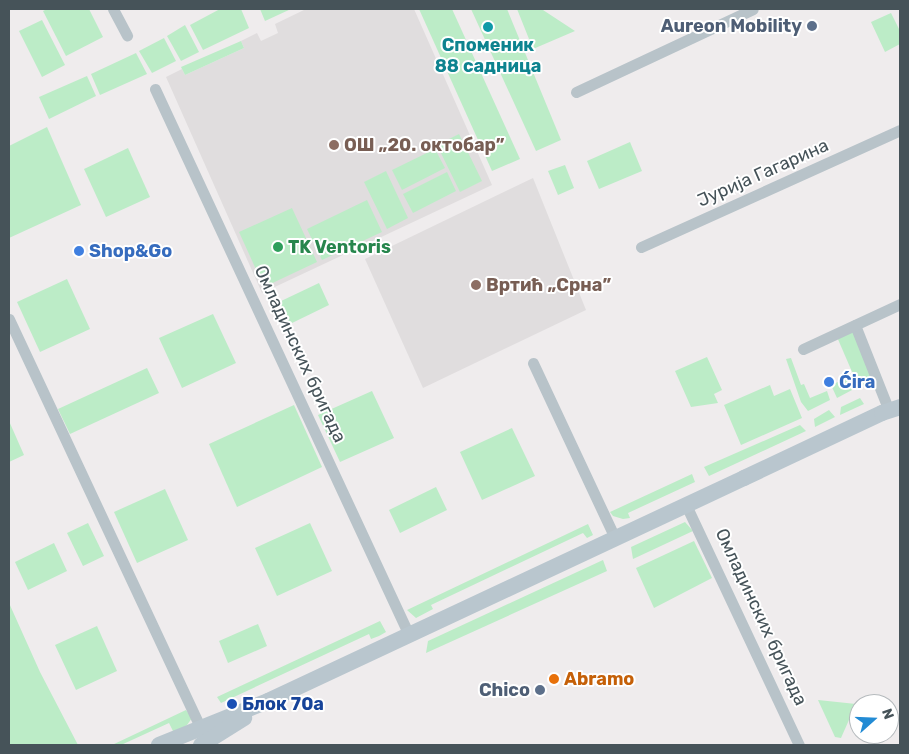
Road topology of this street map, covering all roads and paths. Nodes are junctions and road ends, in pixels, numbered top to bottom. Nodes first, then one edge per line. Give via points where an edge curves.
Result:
1 (113, 9) edge
2 (754, 9) edge
3 (127, 35) dead end
4 (155, 90) dead end
5 (576, 92) dead end
6 (900, 130) edge
7 (641, 247) dead end
8 (900, 304) edge
9 (9, 319) edge
10 (855, 325) junction
11 (803, 349) dead end
12 (533, 363) dead end
13 (896, 406) edge
14 (686, 505) junction
15 (615, 538) junction
16 (409, 635) junction
17 (203, 738) edge
18 (159, 745) edge
19 (799, 745) edge

1 - 3 street
2 - 5 street
4 - 16 street, Омладинских бригада
6 - 7 street, Јурија Гагарина
8 - 10 street
9 - 17 street
10 - 11 street
10 - 13 street
12 - 15 street
13 - 14 street
14 - 15 street
14 - 19 street, Омладинских бригада
15 - 16 street
16 - 17 street via 268,701
17 - 18 street

